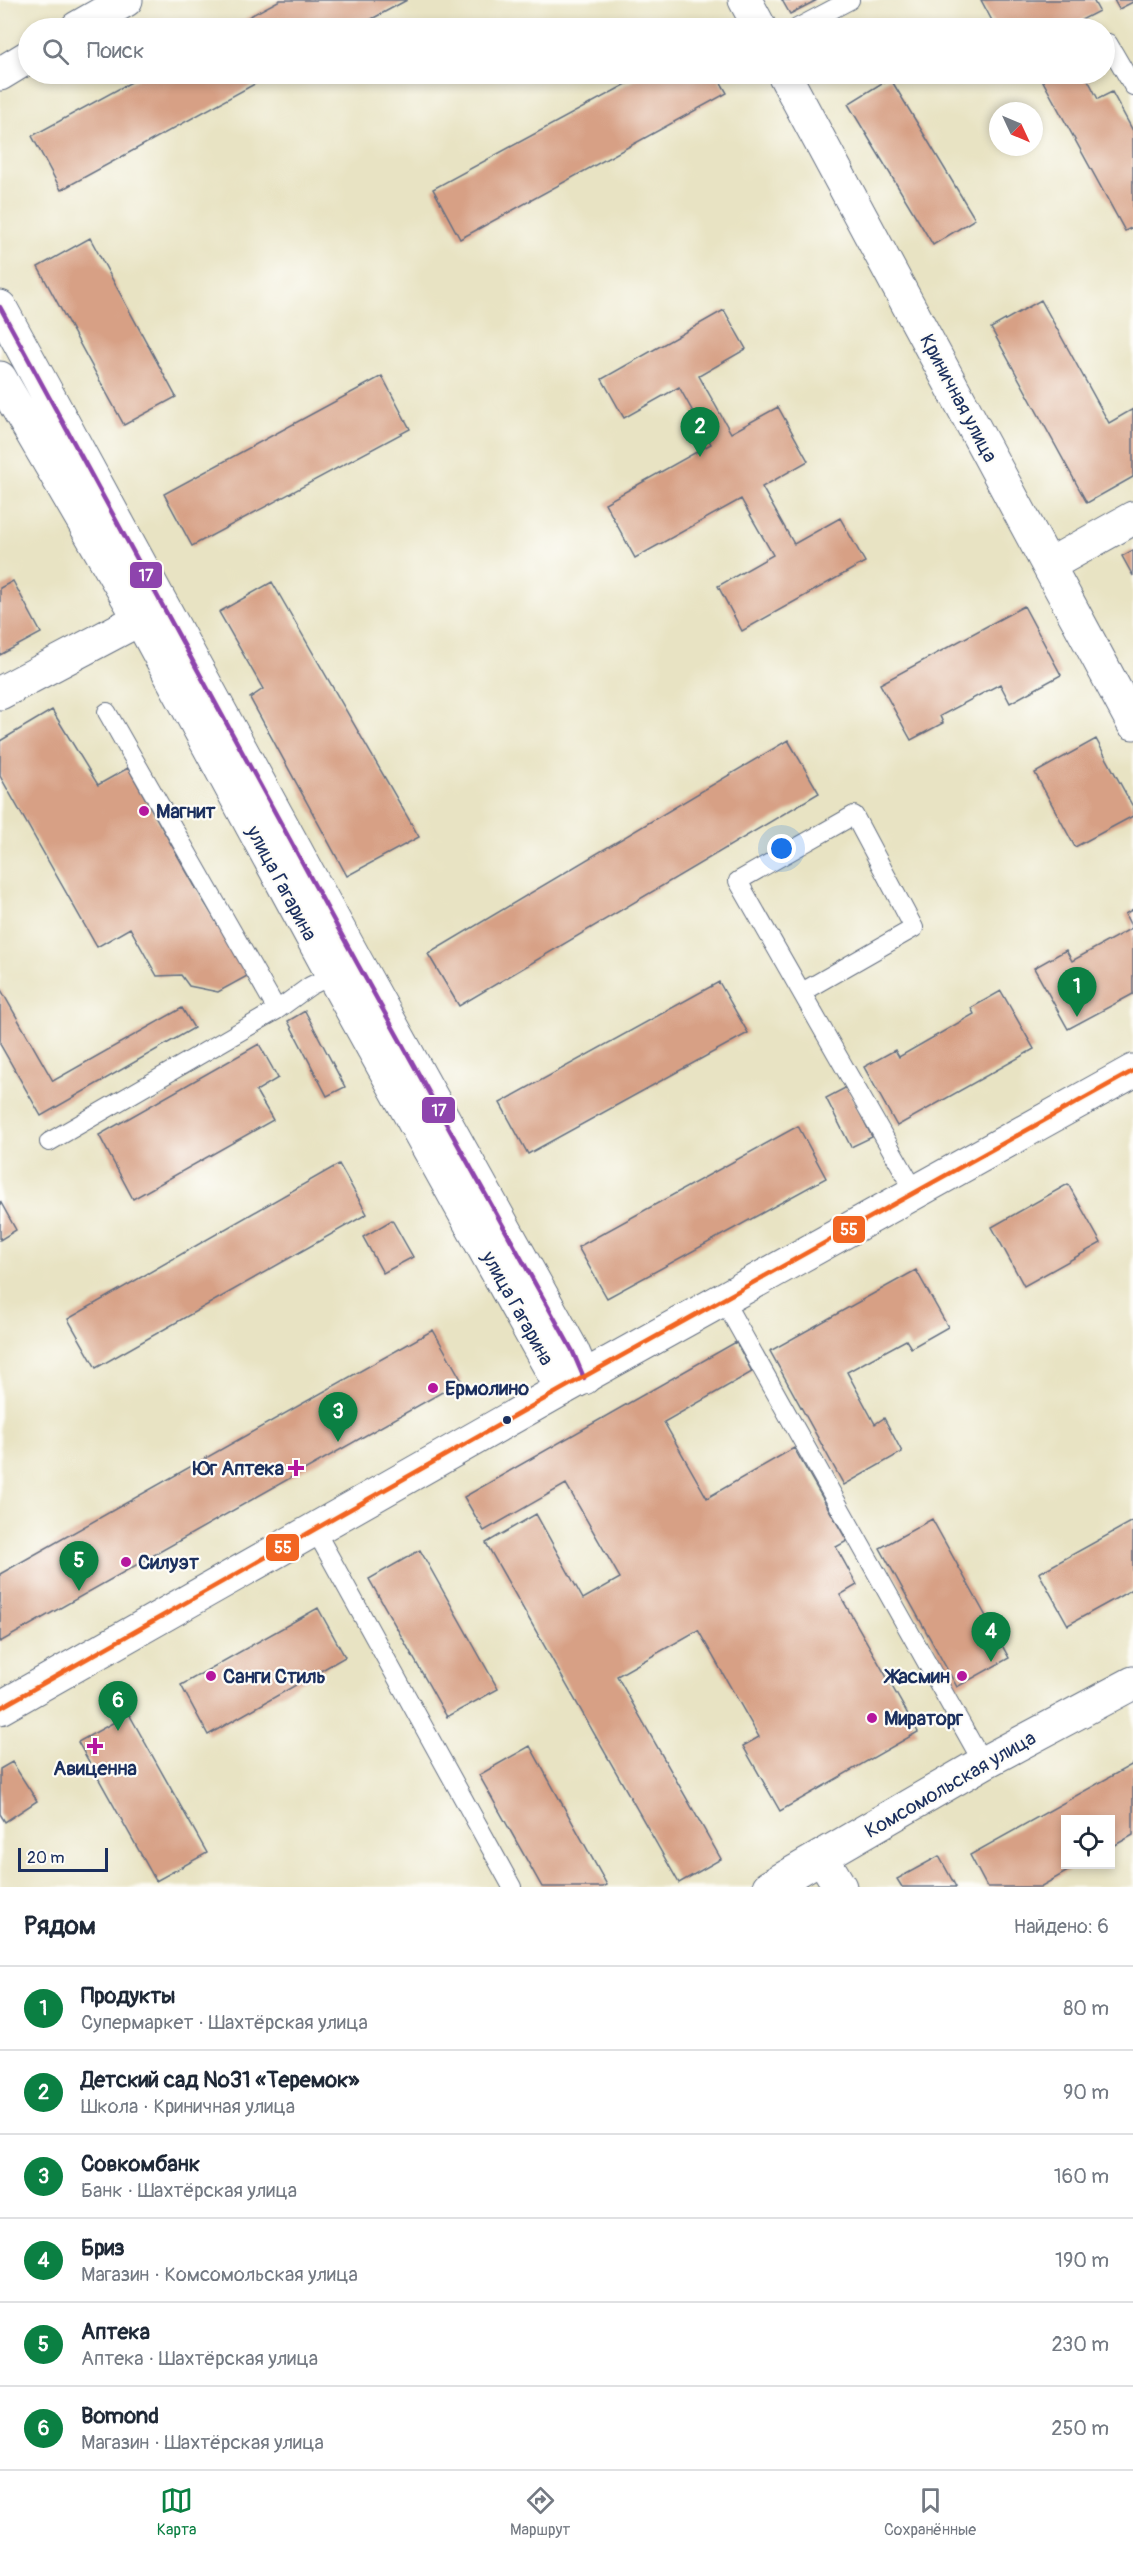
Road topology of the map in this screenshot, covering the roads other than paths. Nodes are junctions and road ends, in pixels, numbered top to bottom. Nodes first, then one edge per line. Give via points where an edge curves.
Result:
1 (126, 0) edge
2 (745, 0) edge
3 (850, 0) edge
4 (94, 18) edge
5 (755, 18) edge
6 (816, 18) edge
7 (1115, 55) edge
8 (18, 63) edge
9 (0, 74) edge
10 (789, 84) edge
11 (1133, 86) edge
12 (0, 307) edge
13 (0, 378) edge
14 (1133, 519) edge
15 (1049, 564) junction
16 (140, 619) junction
17 (0, 693) edge
18 (107, 712) dead end
19 (1133, 723) edge
20 (345, 969) junction
21 (801, 992) junction
22 (277, 1010) junction
23 (1133, 1071) edge
24 (49, 1142) dead end
25 (916, 1192) junction
26 (723, 1301) junction
27 (573, 1383) junction
28 (315, 1530) junction
29 (1133, 1683) edge
30 (0, 1708) edge
31 (983, 1763) junction
32 (822, 1857) junction
33 (512, 1887) edge
34 (769, 1887) edge
35 (840, 1887) edge

1 - 4 street
2 - 5 street
3 - 6 lane
7 - 11 lane
8 - 9 street
10 - 15 street, Криничная улица
12 - 20 street, улица Гагарина
13 - 16 street, улица Гагарина
14 - 15 street
15 - 19 street, Криничная улица
16 - 17 street
16 - 20 street, улица Гагарина
18 - 22 lane
20 - 22 lane via 310,986
20 - 27 street, улица Гагарина via 572,1350
21 - 21 lane via 738,880 854,815 914,928
21 - 25 lane
22 - 24 lane
23 - 25 street
25 - 26 street
26 - 27 street
26 - 31 lane
27 - 28 street
28 - 30 street
28 - 33 lane
29 - 31 street, Комсомольская улица
31 - 32 street, Комсомольская улица
32 - 34 street, Комсомольская улица
32 - 35 street

